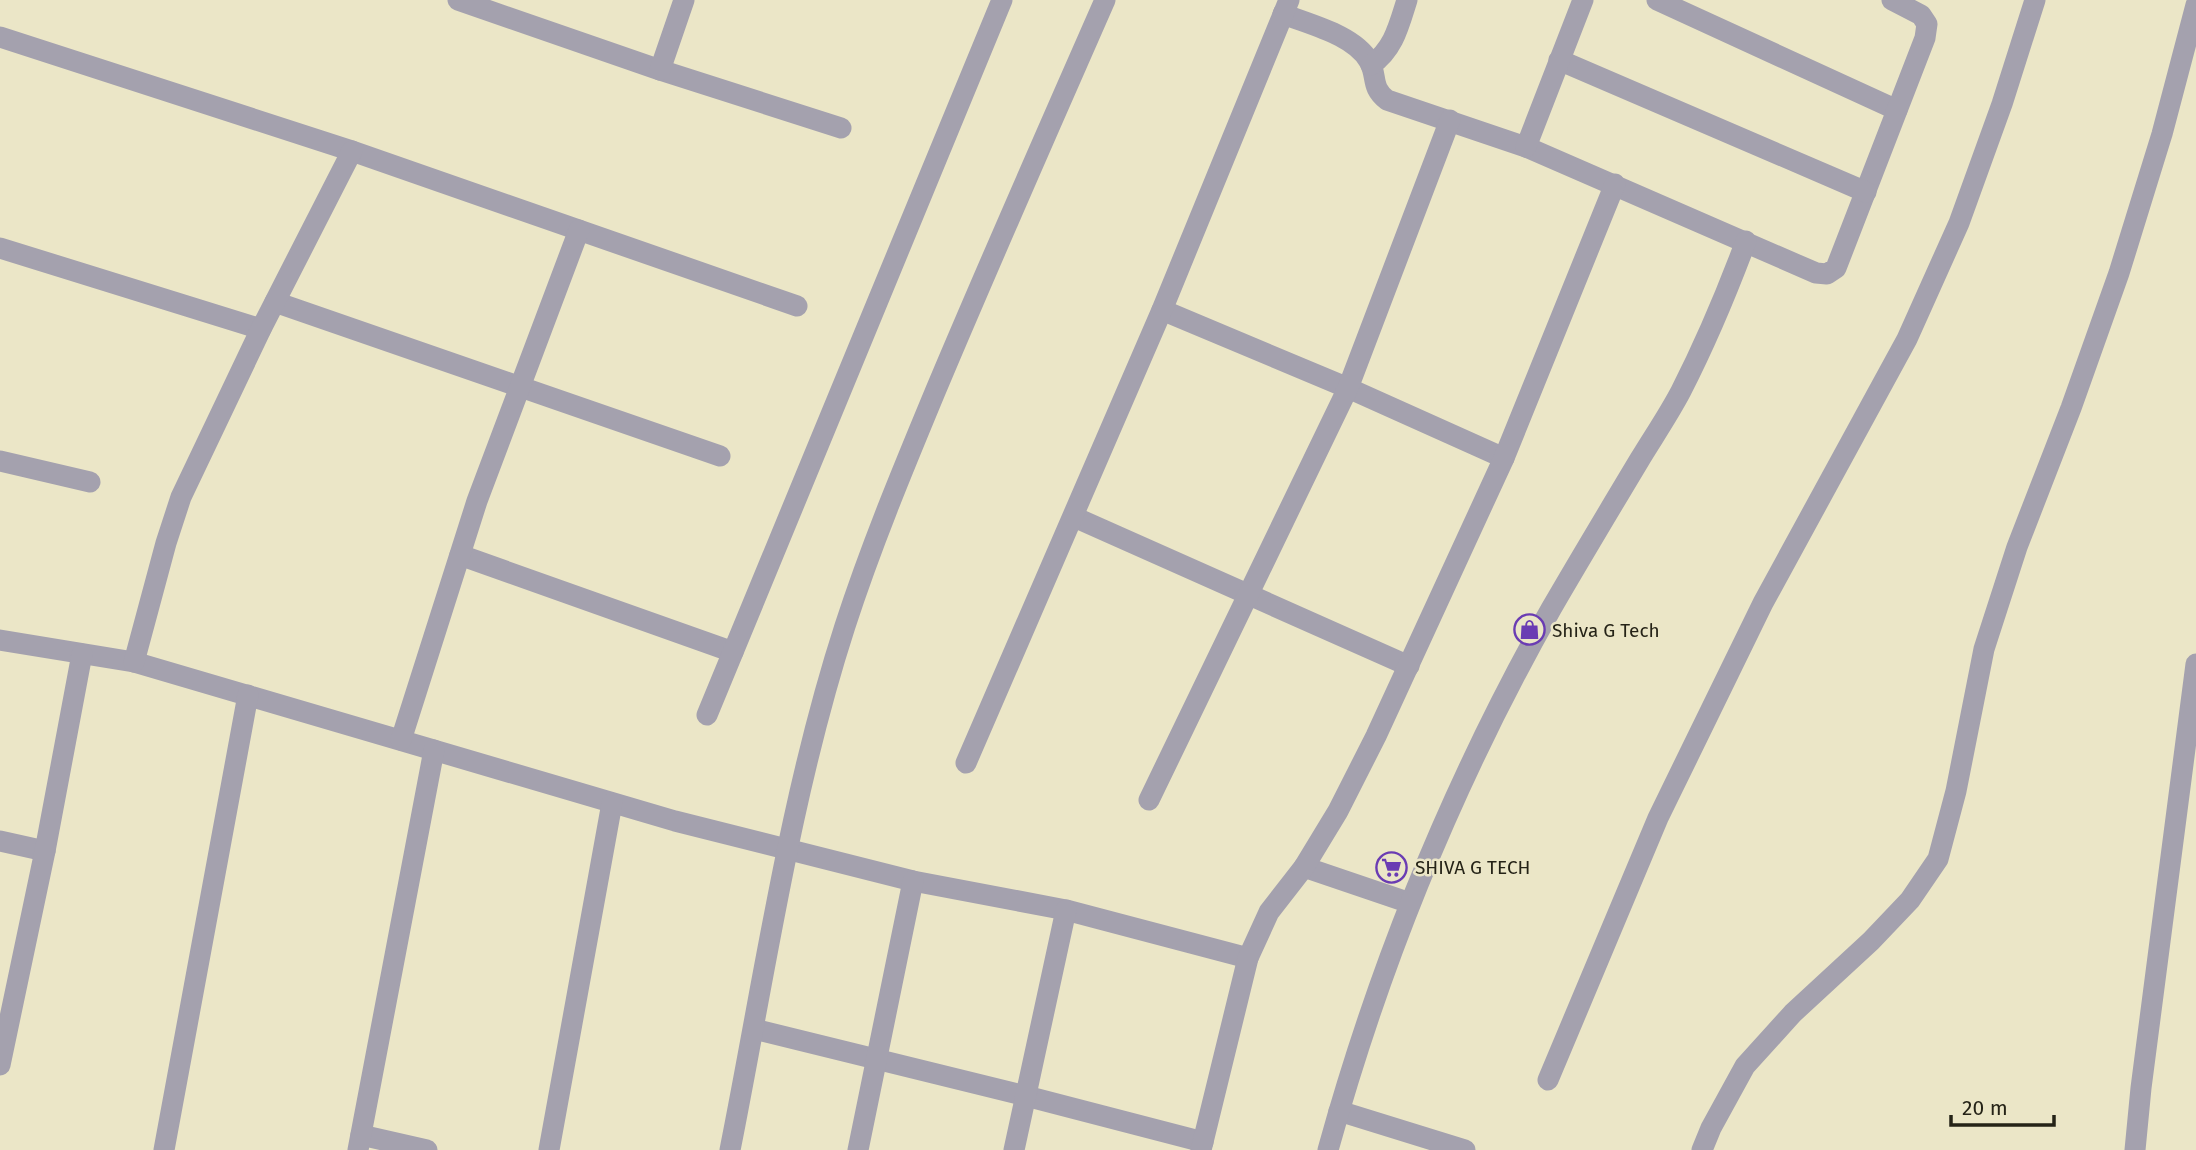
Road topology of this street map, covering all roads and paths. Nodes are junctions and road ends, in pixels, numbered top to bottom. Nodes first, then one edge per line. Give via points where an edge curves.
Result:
1 (458, 0) edge
2 (684, 0) edge
3 (1002, 0) edge
4 (1105, 0) edge
5 (1407, 0) edge
6 (1583, 0) edge
7 (1657, 0) edge
8 (1892, 0) edge
9 (2035, 0) edge
10 (2196, 5) edge
11 (1286, 7) edge
12 (0, 37) edge
13 (1559, 60) junction
14 (1371, 65) junction
15 (660, 70) junction
16 (1897, 110) junction
17 (1450, 120) junction
18 (841, 128) dead end
19 (1526, 147) junction
20 (352, 151) junction
21 (1615, 184) junction
22 (1866, 192) junction
23 (579, 230) junction
24 (1746, 241) junction
25 (0, 248) edge
26 (275, 302) junction
27 (797, 306) dead end
28 (1162, 310) junction
29 (261, 329) junction
30 (520, 388) junction
31 (1348, 388) junction
32 (720, 456) dead end
33 (1504, 458) junction
34 (0, 461) edge
35 (90, 482) dead end
36 (1074, 517) junction
37 (460, 555) junction
38 (1247, 594) junction
39 (0, 640) edge
40 (733, 652) junction
41 (82, 654) junction
42 (134, 662) junction
43 (2196, 664) edge
44 (1409, 666) junction
45 (2194, 692) edge
46 (248, 695) junction
47 (707, 715) dead end
48 (401, 740) junction
49 (434, 750) junction
50 (966, 763) dead end
51 (1149, 800) dead end
52 (612, 803) junction
53 (0, 841) edge
54 (786, 849) junction
55 (46, 851) junction
56 (1304, 867) junction
57 (914, 881) junction
58 (1410, 903) junction
59 (1066, 910) junction
60 (1248, 958) junction
61 (754, 1029) junction
62 (1, 1052) edge
63 (876, 1059) junction
64 (1548, 1080) dead end
65 (1026, 1096) junction
66 (1339, 1111) junction
67 (360, 1142) edge
68 (1202, 1146) edge
69 (164, 1150) edge
70 (427, 1150) edge
71 (549, 1150) edge
72 (730, 1150) edge
73 (858, 1150) edge
74 (1014, 1150) edge
75 (1328, 1150) edge
76 (1465, 1150) edge
77 (1702, 1150) edge
78 (2135, 1150) edge

1 - 15 street
2 - 15 street
3 - 40 street
4 - 54 street via 882,519 845,626
5 - 14 street via 1390,46
6 - 13 street
7 - 16 street
8 - 16 street via 1921,15 1927,24
9 - 64 street via 1959,223 1907,339 1763,603 1664,806
10 - 77 street via 2119,273 1984,649 1938,859 1910,901 1793,1013 1745,1066
11 - 14 street via 1361,49
11 - 28 street
12 - 20 street
13 - 19 street
13 - 22 street
14 - 17 street via 1374,83 1387,100
15 - 18 street
16 - 22 street
17 - 19 street
17 - 31 street
19 - 21 street
20 - 23 street
20 - 26 street
21 - 24 street
21 - 33 street
22 - 24 street via 1836,268 1827,274
23 - 27 street
23 - 30 street
24 - 58 street via 1719,313 1679,394 1551,610 1485,735
25 - 29 street
26 - 29 street
26 - 30 street
28 - 31 street
28 - 36 street
29 - 42 street via 181,497
30 - 32 street
30 - 37 street
31 - 33 street
31 - 38 street
33 - 44 street
34 - 35 street
36 - 38 street
36 - 50 street
37 - 40 street
37 - 48 street
38 - 44 street
38 - 51 street
39 - 41 street
40 - 47 street
41 - 42 street
41 - 55 street
42 - 46 street
43 - 45 street
44 - 56 street via 1338,811
45 - 78 street
46 - 48 street
46 - 69 street
48 - 49 street
49 - 52 street
49 - 67 street
52 - 54 street
52 - 71 street
53 - 55 street
54 - 57 street
54 - 61 street
55 - 62 street
56 - 58 street
56 - 60 street via 1269,912
57 - 59 street
57 - 63 street
58 - 66 street
59 - 60 street
59 - 65 street
60 - 68 street
61 - 63 street
61 - 72 street
63 - 65 street
63 - 73 street
65 - 68 street
65 - 74 street
66 - 75 street
66 - 76 street
67 - 70 street

